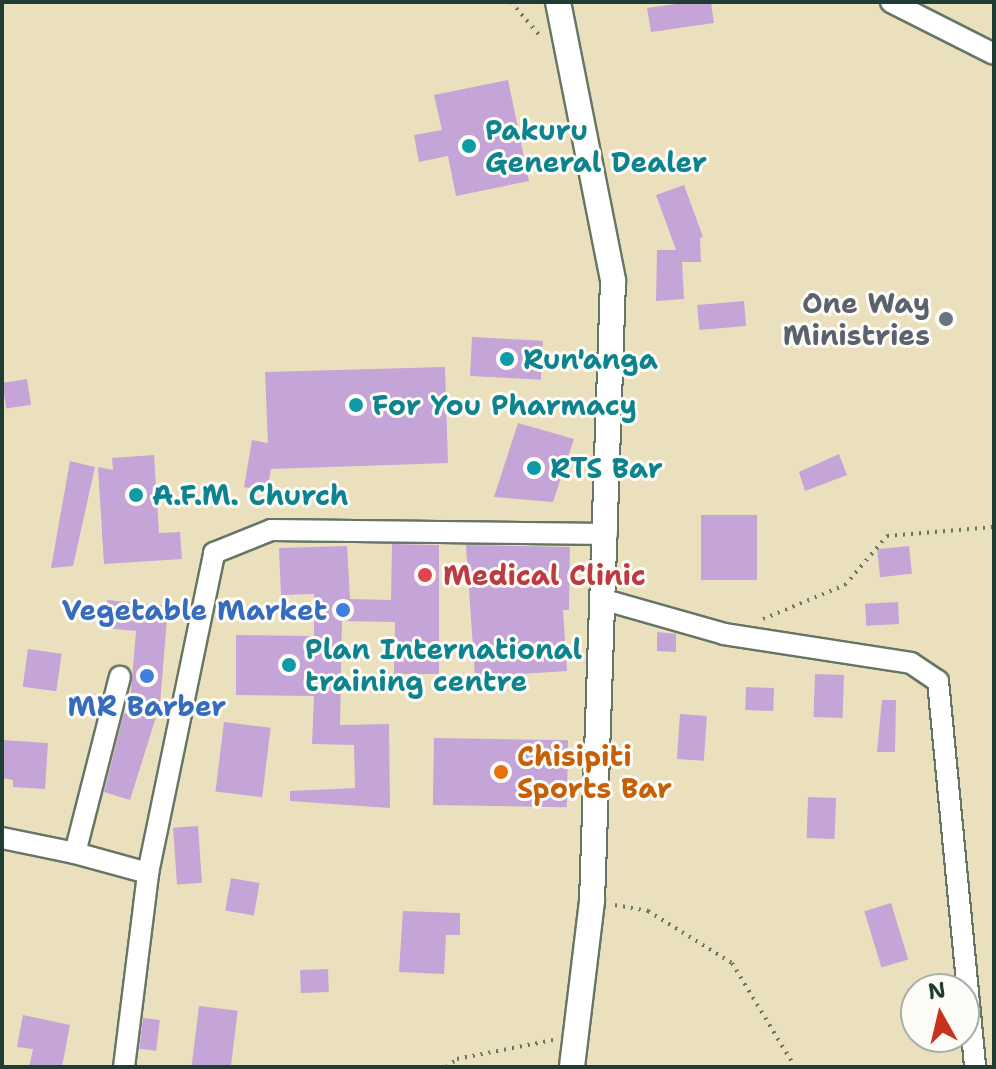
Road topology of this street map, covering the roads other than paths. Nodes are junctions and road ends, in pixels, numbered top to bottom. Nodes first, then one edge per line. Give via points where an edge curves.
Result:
1 (558, 2) edge
2 (891, 2) edge
3 (994, 54) edge
4 (607, 534) junction
5 (605, 600) junction
6 (120, 677) dead end
7 (2, 838) edge
8 (75, 853) junction
9 (148, 873) junction
10 (124, 1067) edge
11 (572, 1067) edge
12 (975, 1067) edge

1 - 4 street via 613,281
2 - 3 street
4 - 5 street
4 - 9 street via 271,530 214,553
5 - 11 street via 592,901
5 - 12 street via 724,634 911,663 938,681
6 - 8 street
7 - 8 street
8 - 9 street
9 - 10 street

